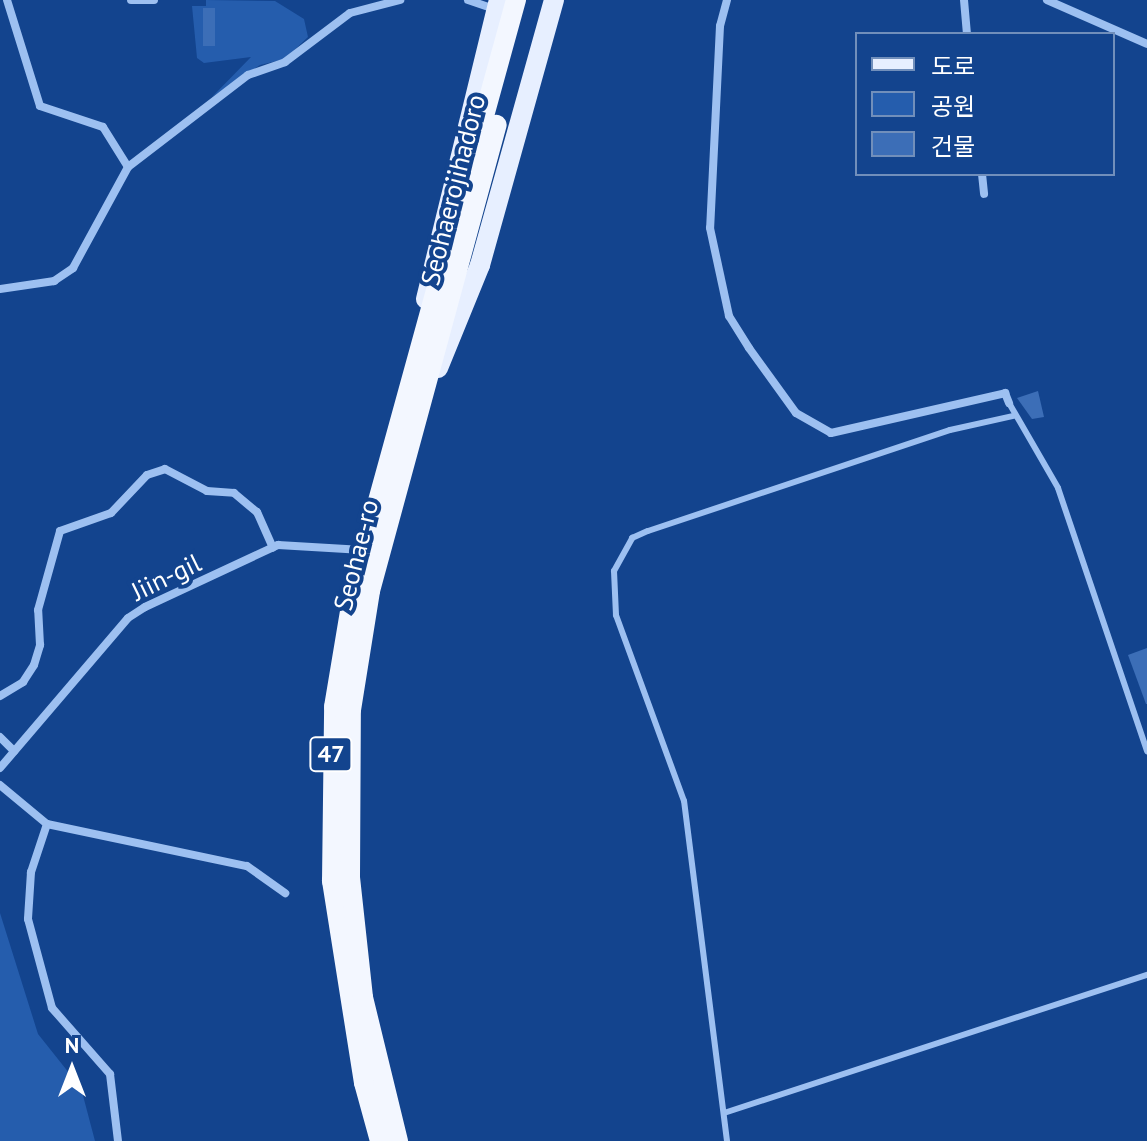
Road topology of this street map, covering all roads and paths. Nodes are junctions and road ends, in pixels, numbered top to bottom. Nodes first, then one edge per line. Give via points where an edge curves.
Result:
1 (7, 0) edge
2 (131, 0) edge
3 (154, 0) edge
4 (400, 0) edge
5 (468, 0) edge
6 (516, 0) edge
7 (529, 0) edge
8 (554, 0) edge
9 (727, 0) edge
10 (964, 0) edge
11 (1047, 0) edge
12 (498, 5) edge
13 (967, 32) edge
14 (1147, 44) edge
15 (128, 167) junction
16 (982, 176) edge
17 (984, 194) dead end
18 (0, 289) edge
19 (415, 373) junction
20 (428, 394) junction
21 (1009, 403) joint
22 (1013, 416) junction
23 (273, 548) junction
24 (364, 550) junction
25 (0, 696) edge
26 (0, 737) edge
27 (14, 751) junction
28 (1147, 751) edge
29 (0, 768) edge
30 (0, 785) edge
31 (47, 824) junction
32 (285, 893) dead end
33 (1147, 975) edge
34 (724, 1113) junction
35 (118, 1141) edge
36 (380, 1141) edge
37 (398, 1141) edge
38 (727, 1141) edge

1 - 15 street via 40,106 103,127
2 - 3 street
4 - 15 street via 350,13 285,62 248,75
5 - 12 street
6 - 19 highway, Seohaerojihadoro / 47
7 - 20 highway, Seohaerojihadoro / 47
8 - 20 main road, Seohae-ro / 47 via 480,265
9 - 21 street via 720,26 710,228 729,316 749,348 796,413 831,433 1005,393
10 - 13 street
11 - 14 street
12 - 19 main road, Seohae-ro / 47 via 433,257
15 - 18 street via 73,268 54,281
16 - 17 street
19 - 24 highway, Seohae-ro / 47
20 - 37 highway, Seohae-ro / 47 via 370,591 351,710 346,798 363,997
21 - 22 lane
22 - 28 lane via 1058,488
22 - 34 lane via 950,430 648,531 632,538 614,571 616,615 684,801
23 - 24 street, Jiin-gil
23 - 25 street via 257,512 234,493 207,491 165,469 147,475 111,513 60,531 38,610 40,645 34,665 23,682
23 - 27 street, Jiin-gil via 128,618
24 - 36 highway, Seohae-ro / 47 via 334,707 328,800 349,1000
26 - 27 street
27 - 29 street, Jiin-gil
30 - 31 street
31 - 32 street via 247,866
31 - 35 street via 31,872 28,919 52,1008 110,1074
33 - 34 lane
34 - 38 lane

